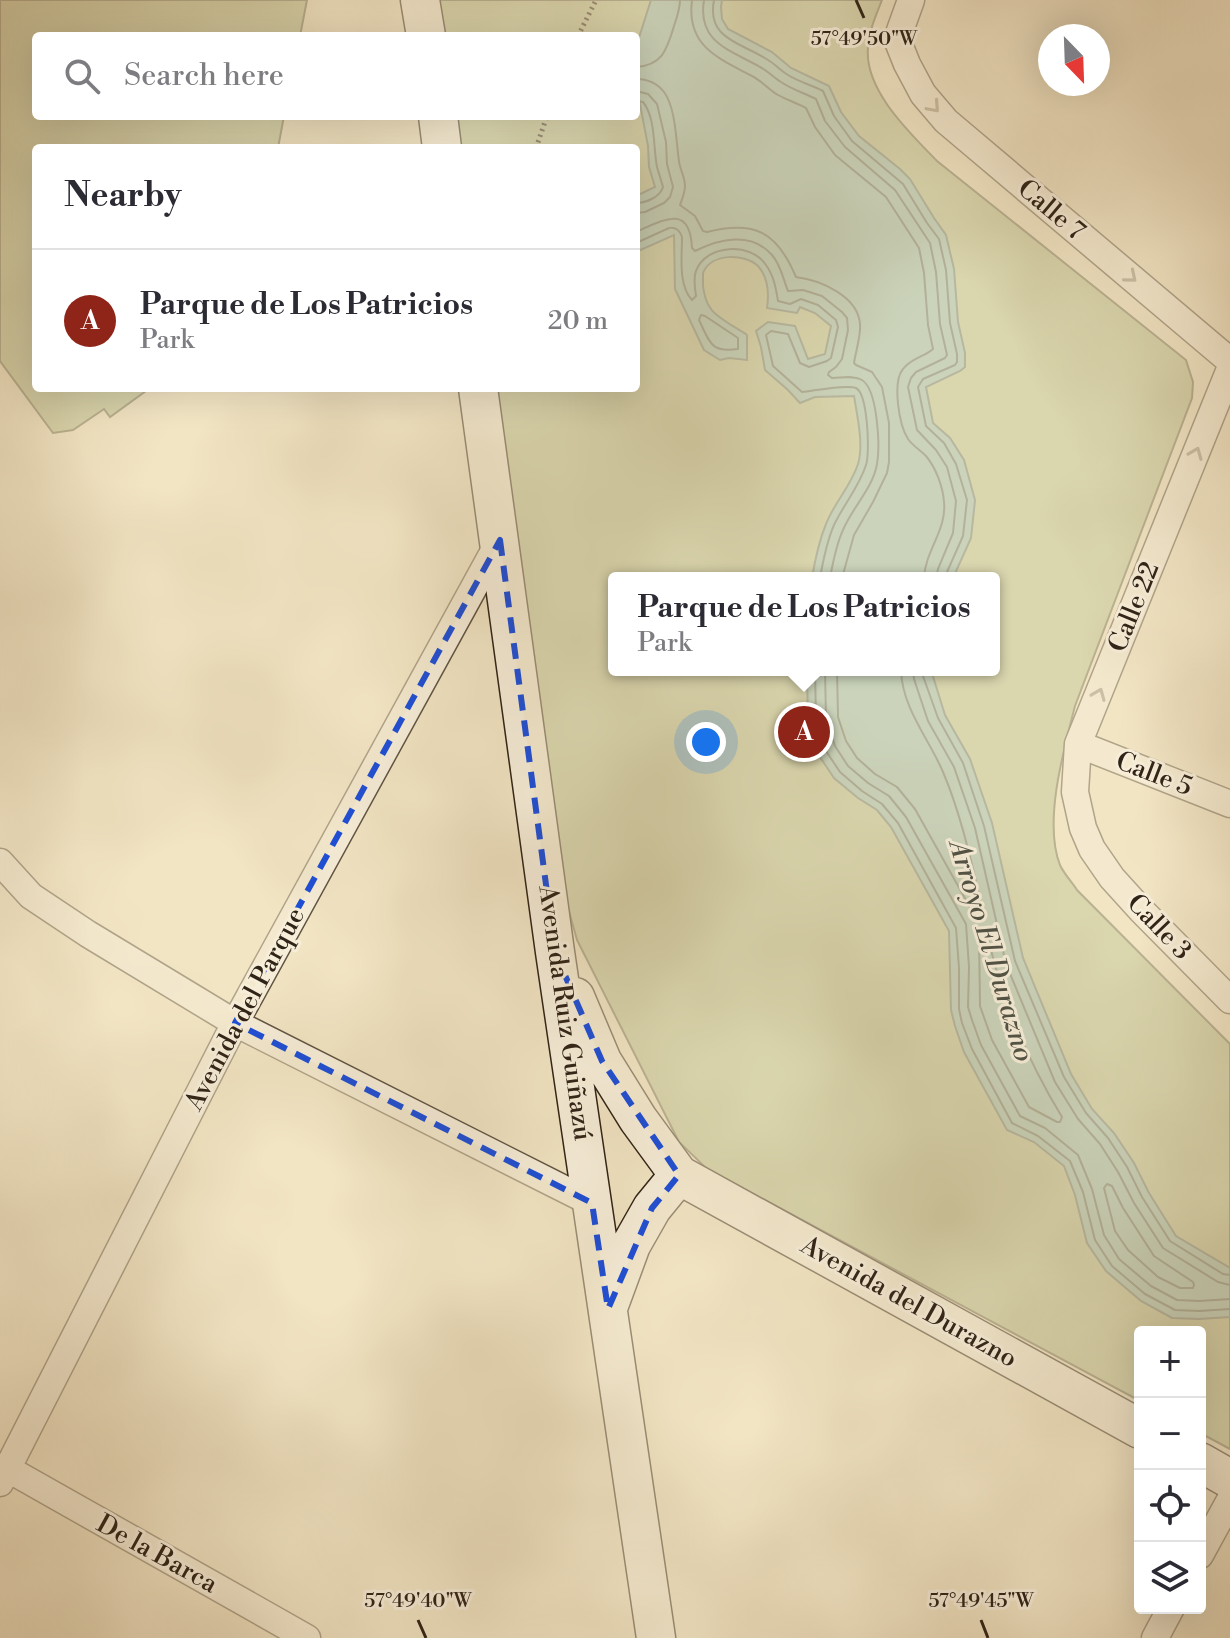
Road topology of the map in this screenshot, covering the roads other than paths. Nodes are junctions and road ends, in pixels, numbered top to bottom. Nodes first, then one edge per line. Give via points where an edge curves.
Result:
1 (420, 0) edge
2 (911, 0) edge
3 (425, 32) edge
4 (438, 120) edge
5 (442, 144) edge
6 (1230, 361) edge
7 (1230, 369) edge
8 (479, 392) edge
9 (500, 540) junction
10 (1078, 744) junction
11 (1230, 804) edge
12 (1092, 849) joint
13 (0, 862) edge
14 (555, 952) junction
15 (1230, 1000) edge
16 (235, 1023) junction
17 (679, 1175) junction
18 (592, 1203) junction
19 (608, 1309) junction
20 (1134, 1426) edge
21 (1206, 1465) edge
22 (4, 1476) edge
23 (1230, 1479) edge
24 (1230, 1500) edge
25 (1206, 1544) edge
26 (1168, 1614) edge
27 (307, 1638) edge
28 (656, 1638) edge
29 (1155, 1638) edge

1 - 3 main road
2 -> 6 street, Calle 7 via 897,39 923,94 946,121
4 - 5 main road
10 -> 7 street, Calle 22
8 - 9 main road, Avenida Ruiz Guiñazú
9 - 14 main road, Avenida Ruiz Guiñazú
9 - 16 street, Avenida del Parque
10 - 11 street, Calle 5
10 - 12 street, Calle 22 via 1075,792
12 - 15 street, Calle 3 via 1141,910
13 - 16 street via 31,896
14 - 17 main road via 602,1061
14 - 18 main road, Avenida Ruiz Guiñazú
16 - 18 street
16 - 22 street, Avenida del Parque
17 - 19 main road via 631,1245
17 - 20 main road, Avenida del Durazno
18 - 19 main road, Avenida Ruiz Guiñazú
19 - 28 main road, Avenida Ruiz Guiñazú
21 - 23 main road
22 - 27 street, De la Barca
24 - 25 street
26 - 29 street

